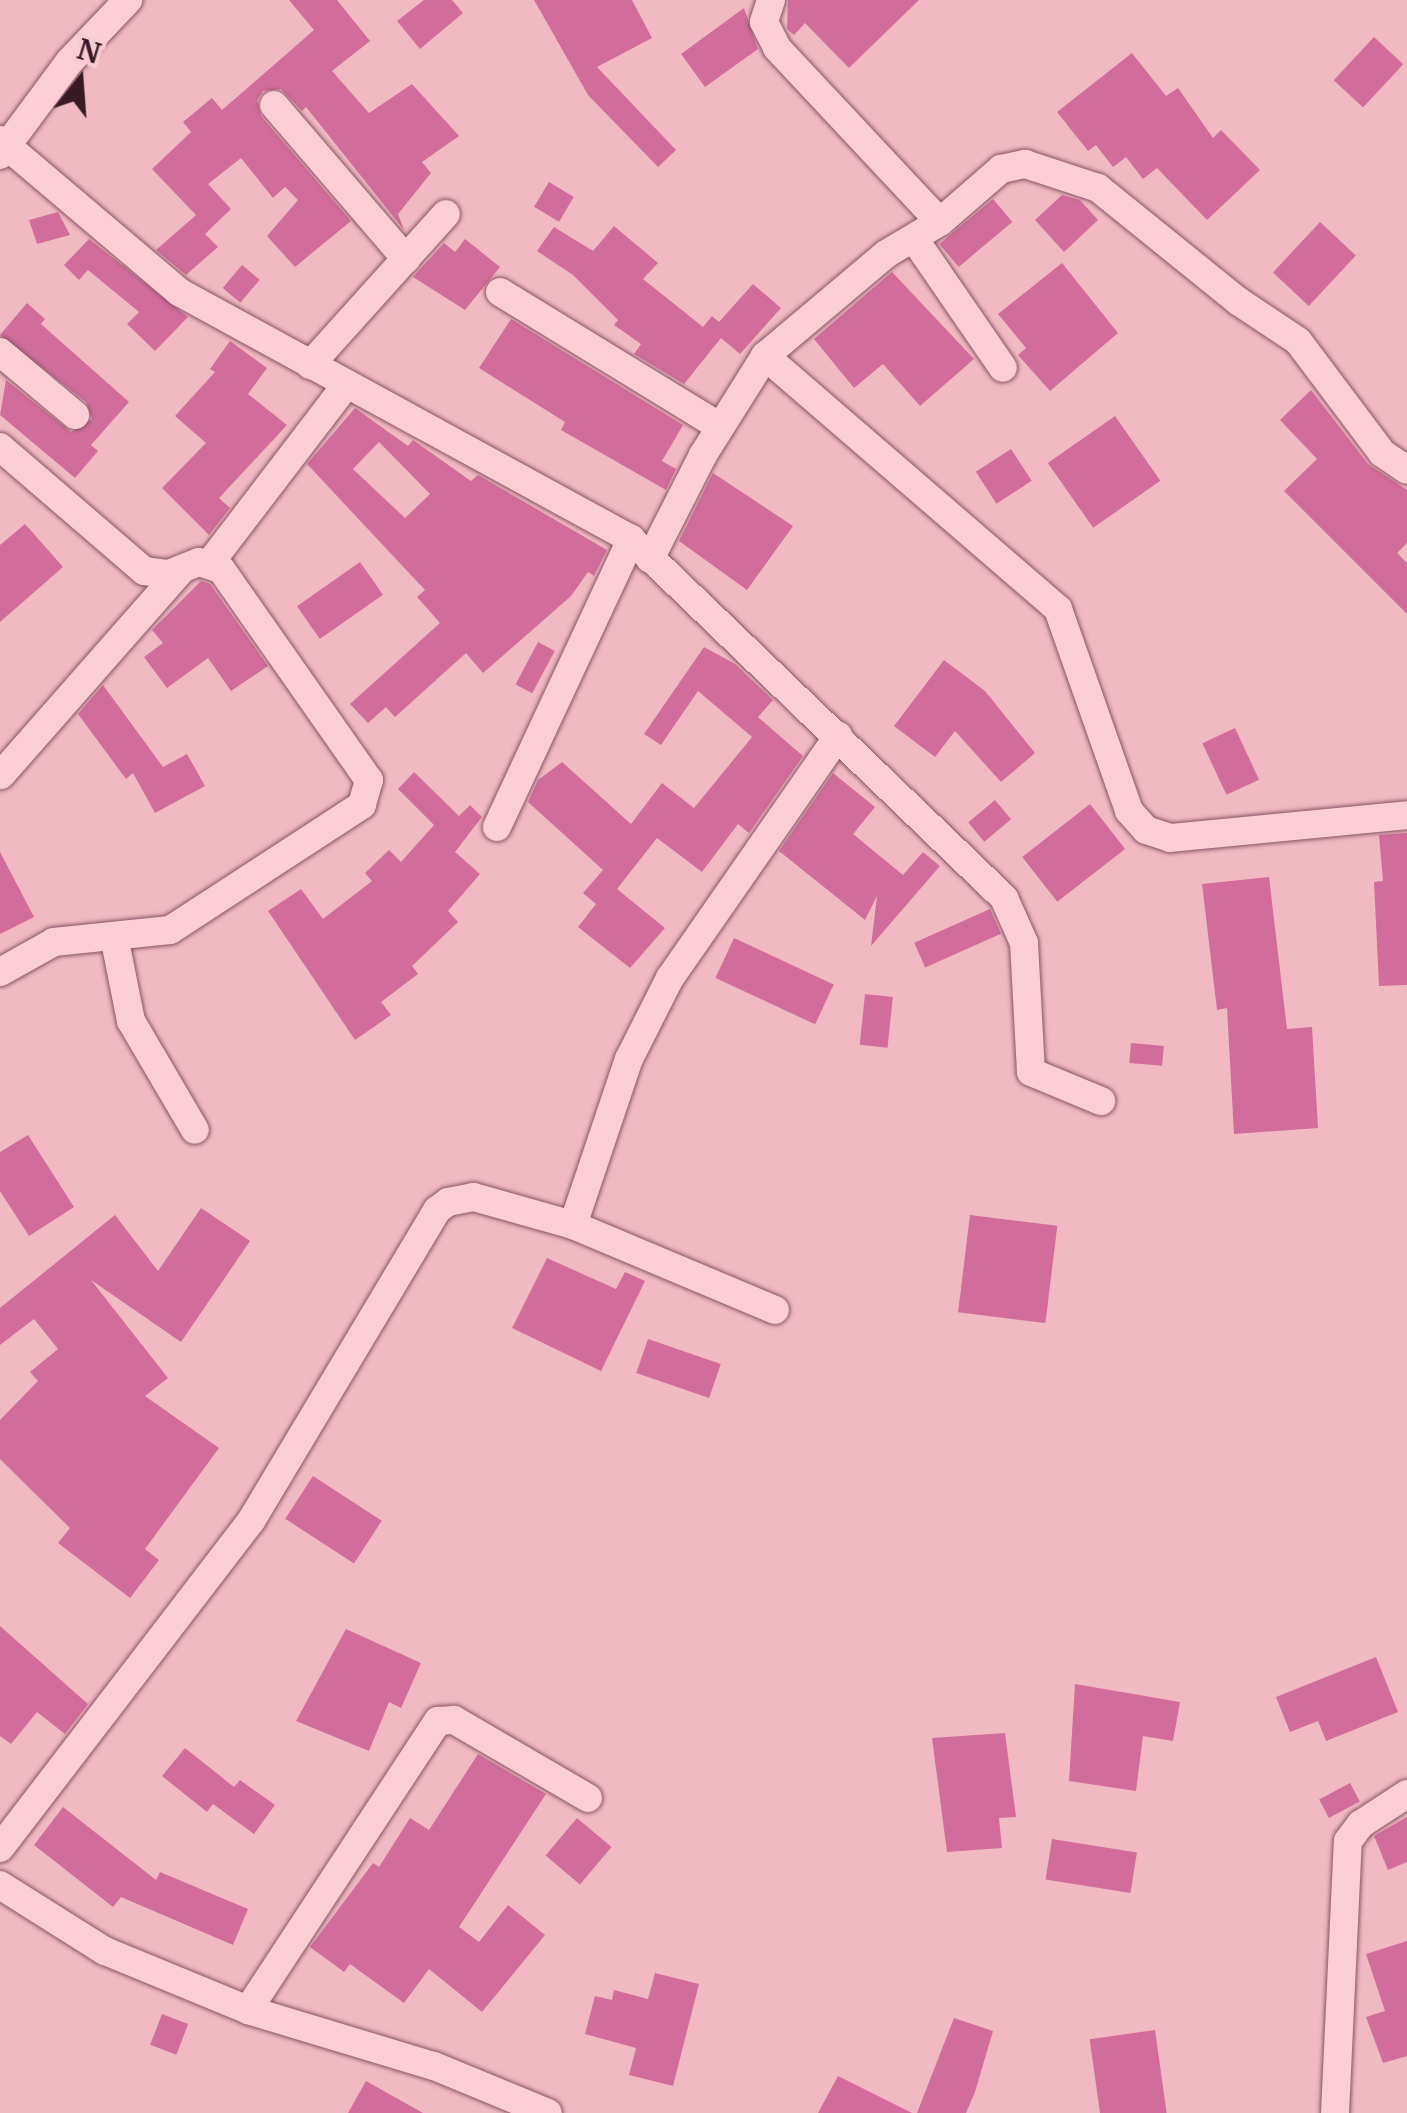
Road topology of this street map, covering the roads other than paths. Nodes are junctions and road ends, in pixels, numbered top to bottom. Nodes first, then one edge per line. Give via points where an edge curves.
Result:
1 (128, 0) edge
2 (772, 0) edge
3 (274, 105) dead end
4 (2, 147) edge
5 (446, 214) dead end
6 (940, 222) junction
7 (915, 240) junction
8 (406, 259) junction
9 (500, 292) dead end
10 (0, 352) edge
11 (766, 356) junction
12 (310, 365) junction
13 (1003, 368) dead end
14 (346, 385) junction
15 (75, 415) dead end
16 (720, 427) junction
17 (0, 447) edge
18 (1407, 470) edge
19 (641, 549) junction
20 (197, 566) junction
21 (838, 736) junction
22 (0, 775) edge
23 (1407, 816) edge
24 (498, 828) dead end
25 (114, 936) junction
26 (0, 972) edge
27 (1101, 1100) dead end
28 (195, 1130) dead end
29 (573, 1225) junction
30 (775, 1310) dead end
31 (1407, 1794) edge
32 (588, 1798) dead end
33 (0, 1848) edge
34 (0, 1885) edge
35 (248, 2010) junction
36 (548, 2113) edge
37 (1335, 2113) edge

1 - 4 street via 68,62
2 - 6 street via 764,22 777,48
3 - 8 street
4 - 12 street via 179,292
5 - 8 street
6 - 7 street
6 - 18 street via 1001,169 1025,164 1098,188 1238,301 1298,340 1382,453
7 - 11 street via 886,254
7 - 13 street
8 - 12 street
9 - 16 street
10 - 15 street
11 - 16 street
11 - 23 street via 1058,609 1129,811 1146,830 1170,838
12 - 14 street
14 - 19 street
14 - 20 street
16 - 19 street
17 - 20 street via 144,571 169,574
19 - 21 street
19 - 24 street
20 - 22 street
20 - 25 street via 231,580 370,780 368,793 362,805 205,911 170,930
21 - 27 street via 1004,898 1024,943 1031,1072
21 - 29 street via 670,978 628,1059
25 - 26 street via 54,942
25 - 28 street via 131,1021
29 - 30 street
29 - 33 street via 474,1197 437,1210 252,1520
31 - 37 street via 1361,1824 1348,1842
32 - 35 street via 454,1720 438,1721
34 - 35 street via 105,1950
35 - 36 street via 434,2066

